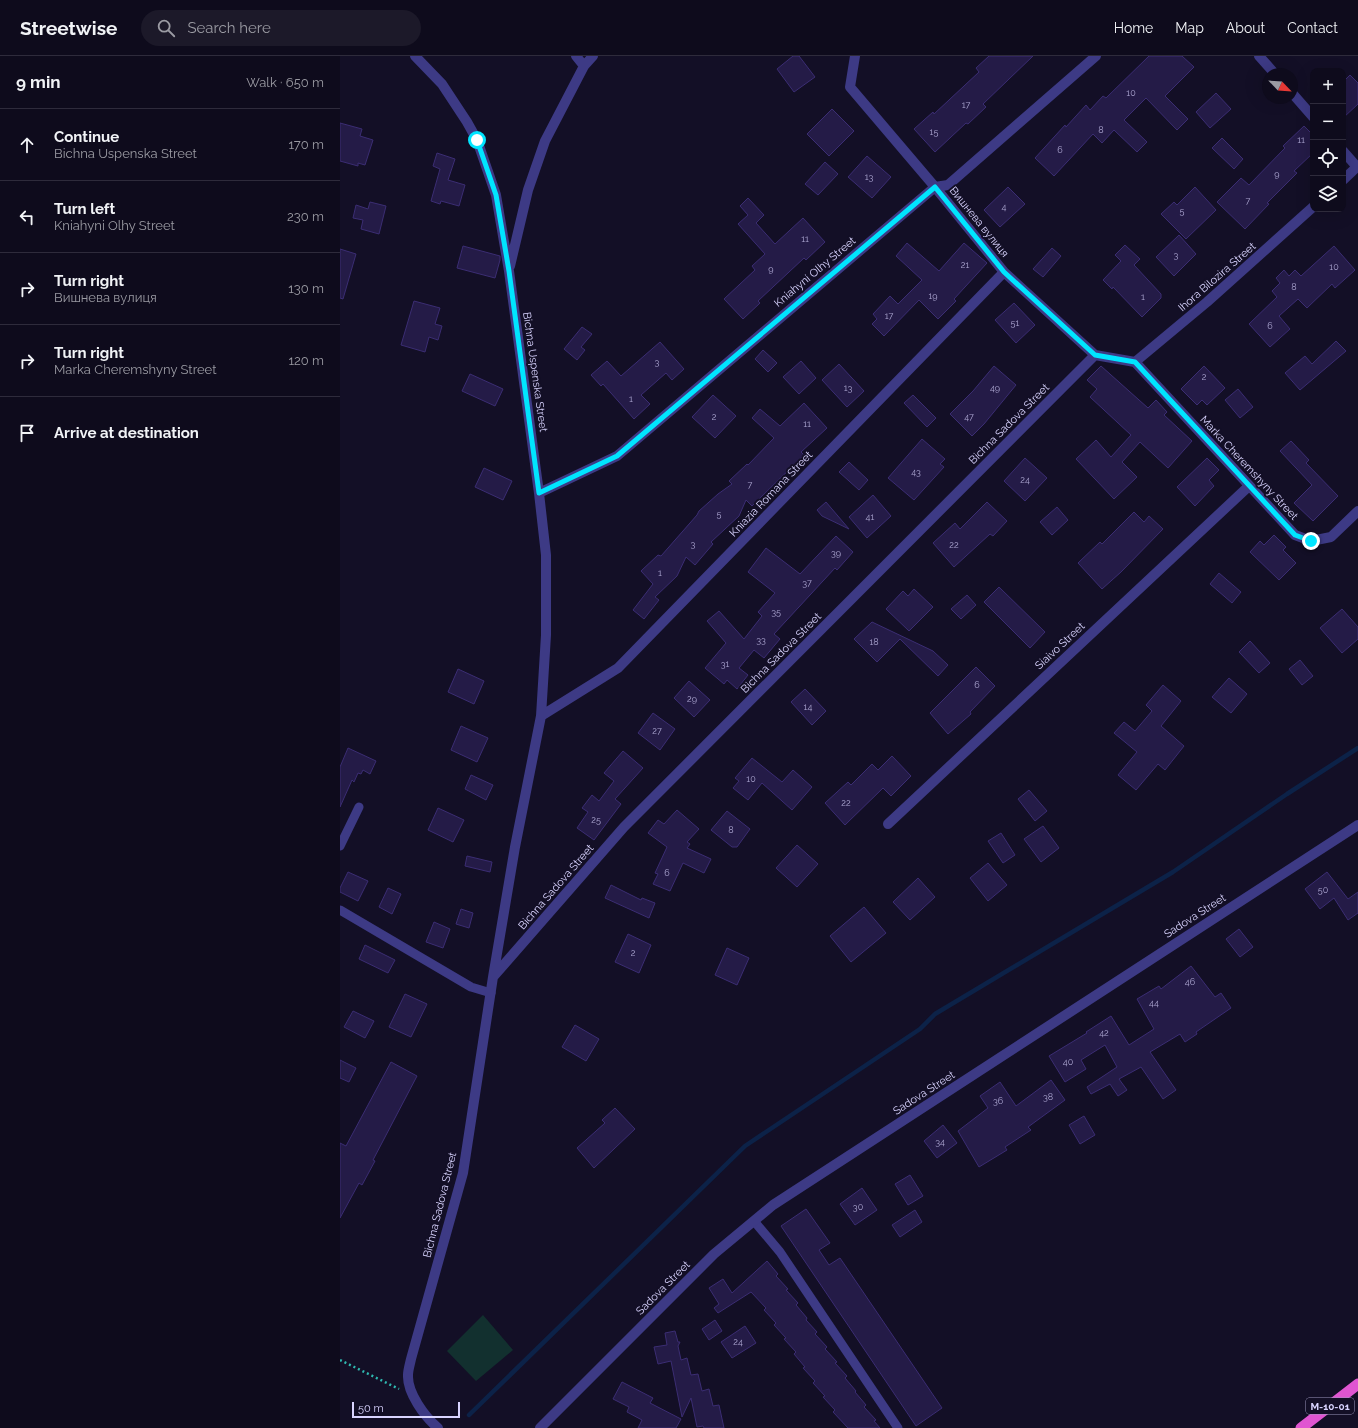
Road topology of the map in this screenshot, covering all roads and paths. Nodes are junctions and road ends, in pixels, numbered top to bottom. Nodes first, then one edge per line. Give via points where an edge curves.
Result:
1 (415, 56) edge
2 (576, 56) edge
3 (593, 56) edge
4 (855, 56) edge
5 (1096, 56) edge
6 (1259, 56) edge
7 (584, 66) junction
8 (1270, 68) edge
9 (1298, 100) edge
10 (1310, 114) edge
11 (1346, 154) edge
12 (1358, 167) edge
13 (1346, 177) edge
14 (935, 187) junction
15 (1310, 210) edge
16 (509, 271) junction
17 (1004, 272) junction
18 (1095, 355) junction
19 (1135, 362) junction
20 (1249, 486) junction
21 (539, 493) junction
22 (1358, 511) edge
23 (541, 716) junction
24 (358, 807) dead end
25 (888, 824) dead end
26 (1358, 825) edge
27 (340, 846) edge
28 (340, 910) edge
29 (493, 978) junction
30 (491, 993) junction
31 (754, 1221) junction
32 (340, 1360) edge
33 (1358, 1384) edge
34 (413, 1396) junction
35 (438, 1428) edge
36 (540, 1428) edge
37 (898, 1428) edge
38 (1301, 1428) edge

1 - 16 street, Bichna Uspenska Street via 442,84 477,140 496,195
2 - 7 street
3 - 7 street
4 - 14 street, Вишнева вулиця via 850,87
5 - 14 street, Kniahyni Olhy Street via 948,185
6 - 8 street
7 - 16 street via 545,141 528,190
9 - 10 street
11 - 12 street
12 - 13 street
14 - 17 street, Вишнева вулиця
14 - 21 street, Kniahyni Olhy Street via 617,456
15 - 19 street, Ihora Bilozira Street via 1208,302
16 - 21 street, Bichna Uspenska Street
17 - 18 street, Вишнева вулиця
17 - 23 street, Kniazia Romana Street via 618,668
18 - 19 street
18 - 29 street, Bichna Sadova Street via 624,827
19 - 20 street, Marka Cheremshyny Street
20 - 22 street, Marka Cheremshyny Street via 1295,535 1311,541 1331,537
20 - 25 street, Siaivo Street
21 - 23 street, Bichna Uspenska Street via 546,555 546,635
23 - 29 street, Bichna Sadova Street
24 - 27 lane
26 - 31 street, Sadova Street via 779,1201
28 - 30 lane via 471,987
29 - 30 street, Bichna Sadova Street
30 - 34 street, Bichna Sadova Street via 464,1173 411,1360 408,1376
31 - 36 street, Sadova Street via 714,1254
31 - 37 lane via 780,1252
32 - 34 path
33 - 38 highway, М-10-01
34 - 35 street, Bichna Sadova Street via 424,1414

